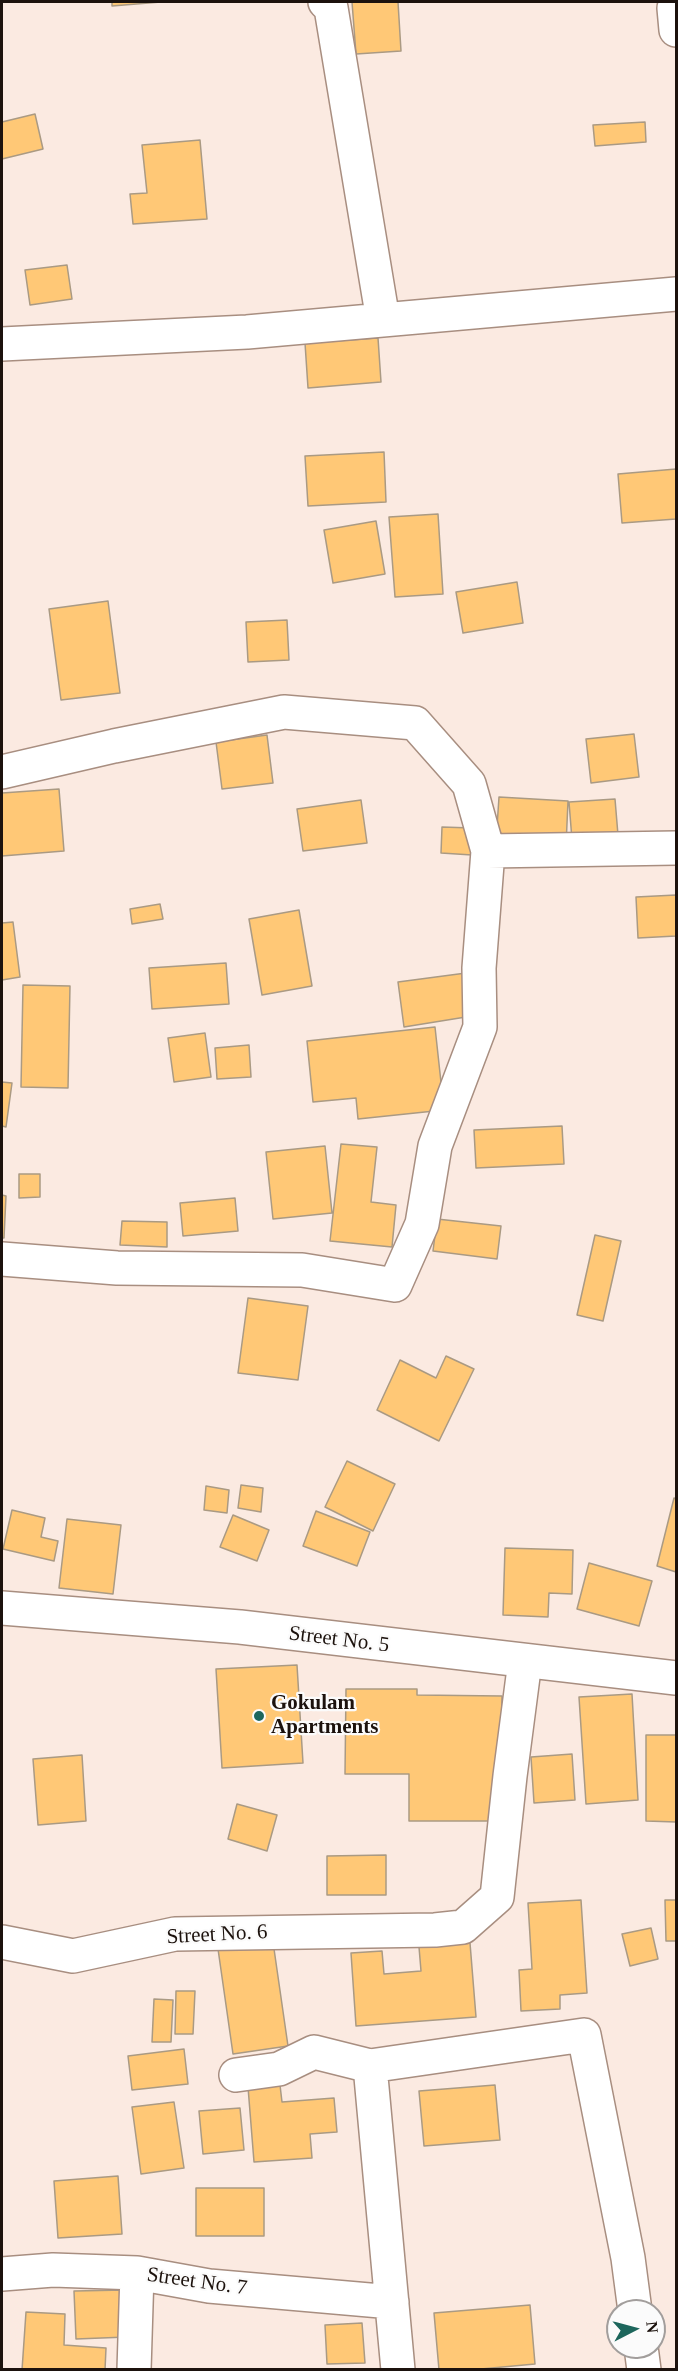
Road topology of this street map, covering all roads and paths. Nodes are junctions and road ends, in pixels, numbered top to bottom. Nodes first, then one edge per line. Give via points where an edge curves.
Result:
1 (325, 2) edge
2 (676, 8) edge
3 (676, 30) edge
4 (676, 294) edge
5 (383, 321) junction
6 (2, 344) edge
7 (2, 772) edge
8 (676, 848) edge
9 (488, 851) junction
10 (2, 1259) edge
11 (2, 1608) edge
12 (525, 1661) junction
13 (676, 1678) edge
14 (2, 1942) edge
15 (370, 2066) junction
16 (236, 2075) dead end
17 (137, 2273) junction
18 (2, 2274) edge
19 (633, 2299) edge
20 (392, 2302) junction
21 (134, 2370) edge
22 (398, 2370) edge

1 - 5 street via 331,8
2 - 3 street
4 - 5 street
5 - 6 street
7 - 9 street via 284,712 415,723 469,784
8 - 9 street
9 - 10 street via 479,968 480,1027 435,1146 422,1224 395,1285 302,1270 117,1268
11 - 12 street, Street No. 5 via 240,1627
12 - 13 street, Street No. 5
12 - 14 street, Street No. 6 via 497,1897 463,1927 175,1934 73,1956
15 - 16 street via 314,2052 279,2069
15 - 19 street via 584,2035
15 - 20 street
17 - 18 street, Street No. 7 via 53,2270
17 - 20 street, Street No. 7 via 209,2286
17 - 21 street
20 - 22 street

